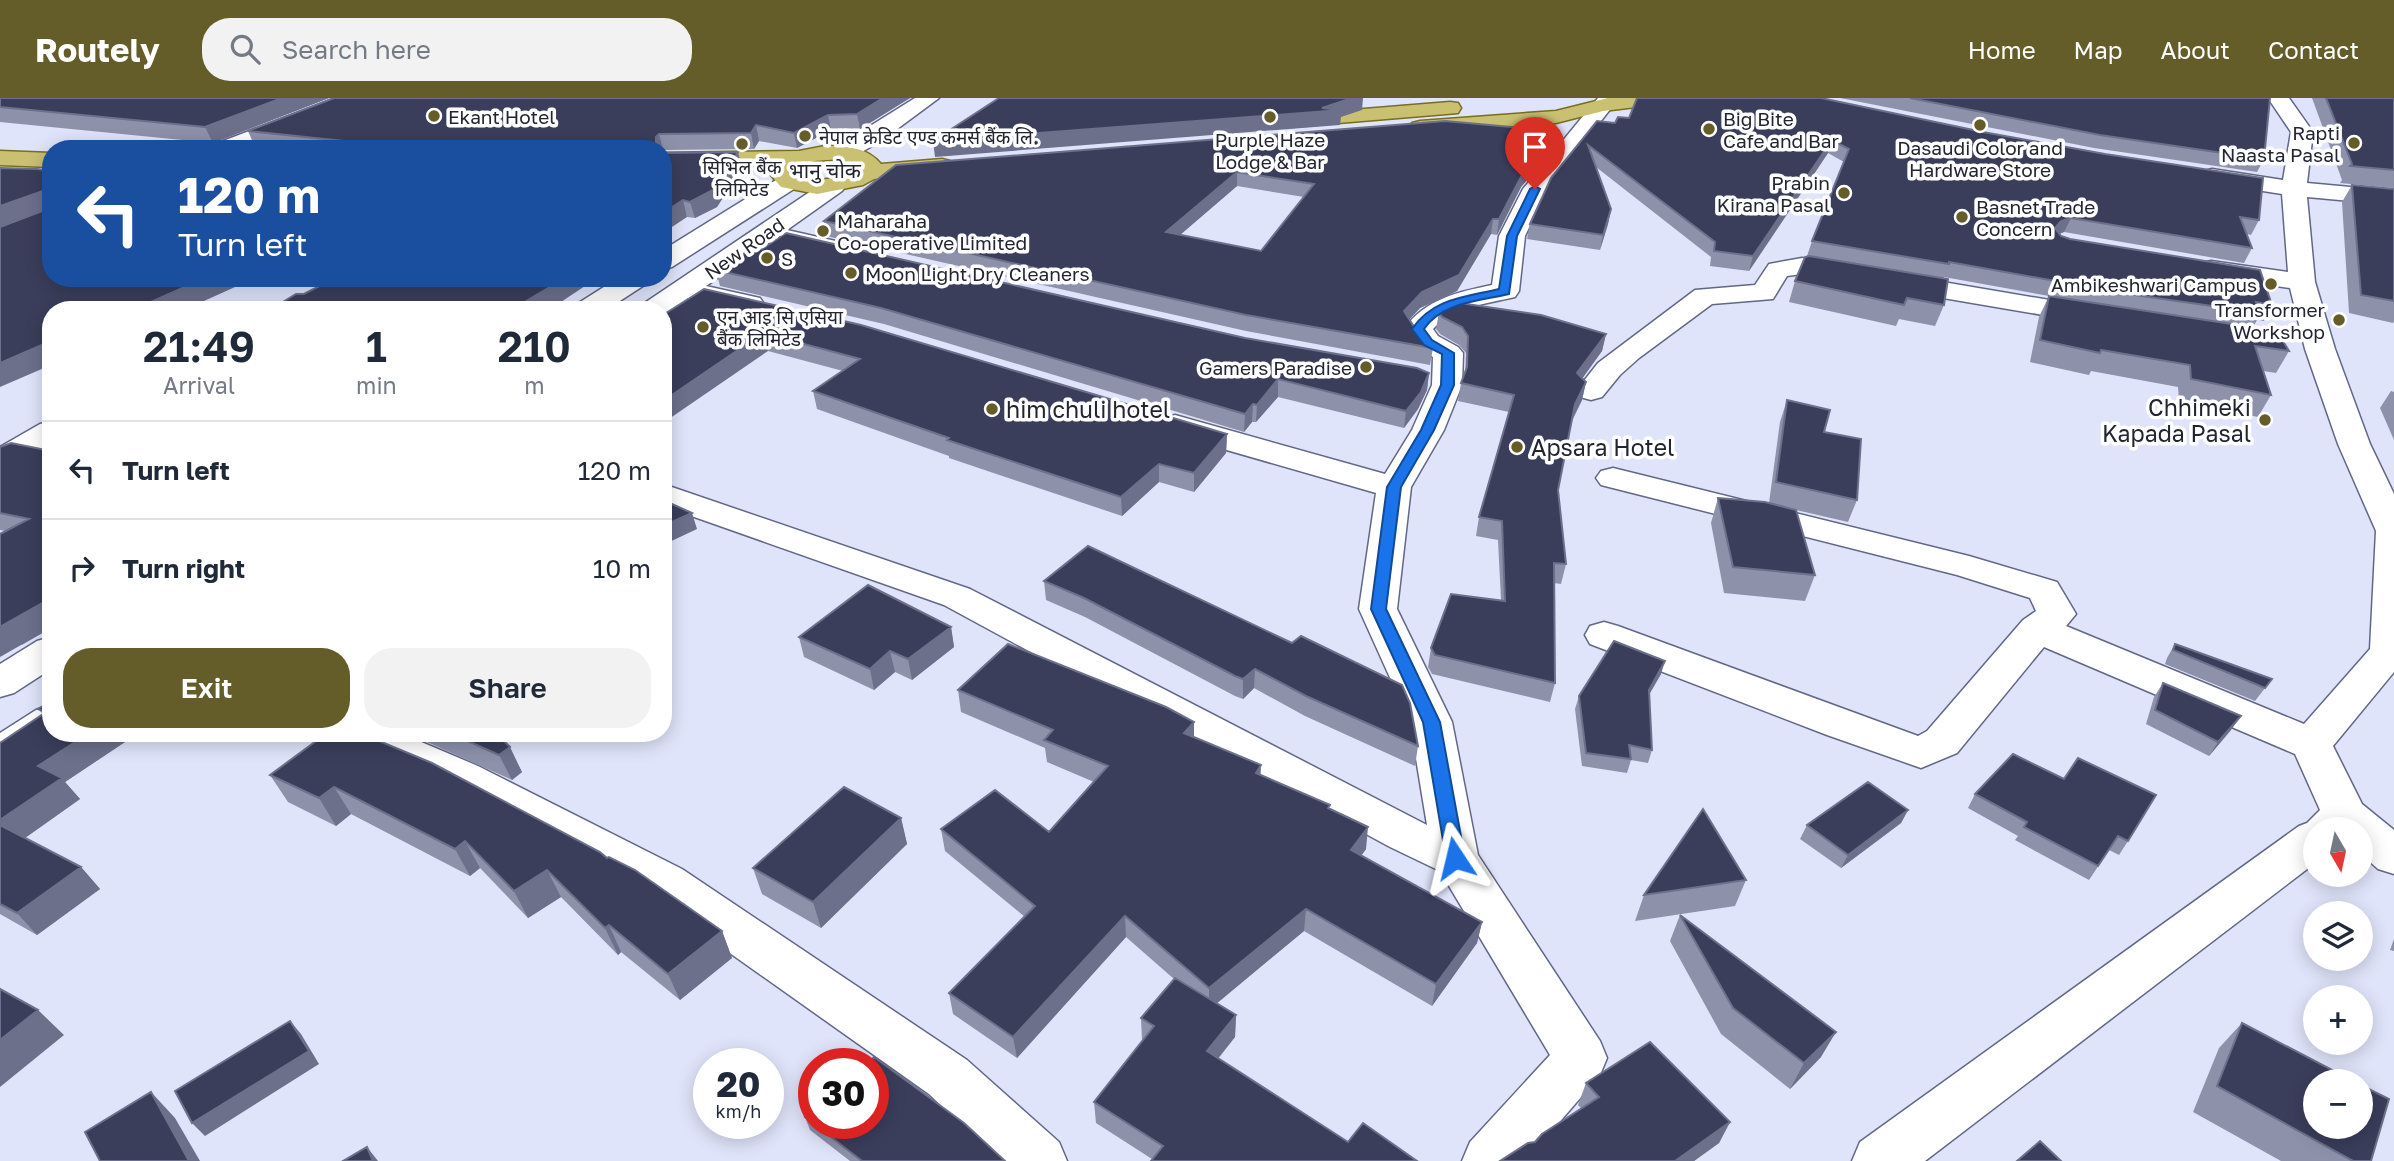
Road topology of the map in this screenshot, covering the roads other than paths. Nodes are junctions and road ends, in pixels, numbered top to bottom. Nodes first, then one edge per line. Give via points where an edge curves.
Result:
1 (355, 98) edge
2 (929, 98) edge
3 (1661, 98) edge
4 (2278, 98) edge
5 (1606, 101) edge
6 (1273, 131) edge
7 (246, 140) edge
8 (962, 156) edge
9 (0, 158) edge
10 (801, 158) junction
11 (42, 160) edge
12 (672, 160) edge
13 (857, 160) junction
14 (2185, 171) edge
15 (0, 174) edge
16 (672, 175) edge
17 (42, 176) edge
18 (785, 178) junction
19 (834, 186) junction
20 (2294, 189) junction
21 (2394, 198) edge
22 (765, 233) junction
23 (860, 254) edge
24 (672, 255) edge
25 (2187, 265) edge
26 (2302, 282) junction
27 (623, 287) edge
28 (684, 289) junction
29 (601, 301) edge
30 (666, 301) edge
31 (782, 311) edge
32 (2120, 320) edge
33 (1591, 391) dead end
34 (1149, 417) edge
35 (42, 436) edge
36 (0, 460) edge
37 (1613, 478) dead end
38 (1394, 487) junction
39 (672, 497) edge
40 (2037, 629) junction
41 (1604, 635) dead end
42 (42, 656) edge
43 (0, 683) edge
44 (42, 725) edge
45 (380, 742) edge
46 (2311, 744) junction
47 (0, 753) edge
48 (2327, 817) edge
49 (2303, 847) edge
50 (2373, 847) edge
51 (2394, 856) edge
52 (1455, 858) junction
53 (1040, 1161) edge
54 (1490, 1161) edge
55 (1880, 1161) edge

1 - 7 street
2 - 13 street via 873,136
3 - 5 main road
4 - 20 street via 2302,132
5 - 6 main road via 1556,117
5 - 38 street via 1535,189 1512,236 1505,291 1440,307 1418,329 1428,342 1448,353 1436,380 1428,430
8 - 13 main road
9 - 11 main road
10 - 12 main road
10 - 13 main road
10 - 18 main road via 783,168
13 - 19 main road via 855,180
14 - 20 street
15 - 17 main road
16 - 18 main road
18 - 19 main road via 801,186
18 - 24 street, New Road
19 - 22 street, New Road
20 - 21 street
20 - 26 street
22 - 23 street
22 - 28 street, New Road
25 - 26 street
26 - 46 street via 2307,347 2394,531 2389,652
27 - 29 street
28 - 30 street, New Road
28 - 31 street
32 - 33 street via 1802,266 1778,270 1763,293 1705,296 1629,352
34 - 38 street
35 - 36 street
37 - 40 street via 2044,590 2057,614
38 - 52 street via 1378,609 1431,722
39 - 52 street via 957,597
40 - 41 street via 1942,743 1920,753
40 - 46 street
42 - 43 street
44 - 47 street
45 - 53 street via 463,777 665,882 948,1077
46 - 48 street
49 - 55 street
50 - 51 street
52 - 54 street via 1581,1058

